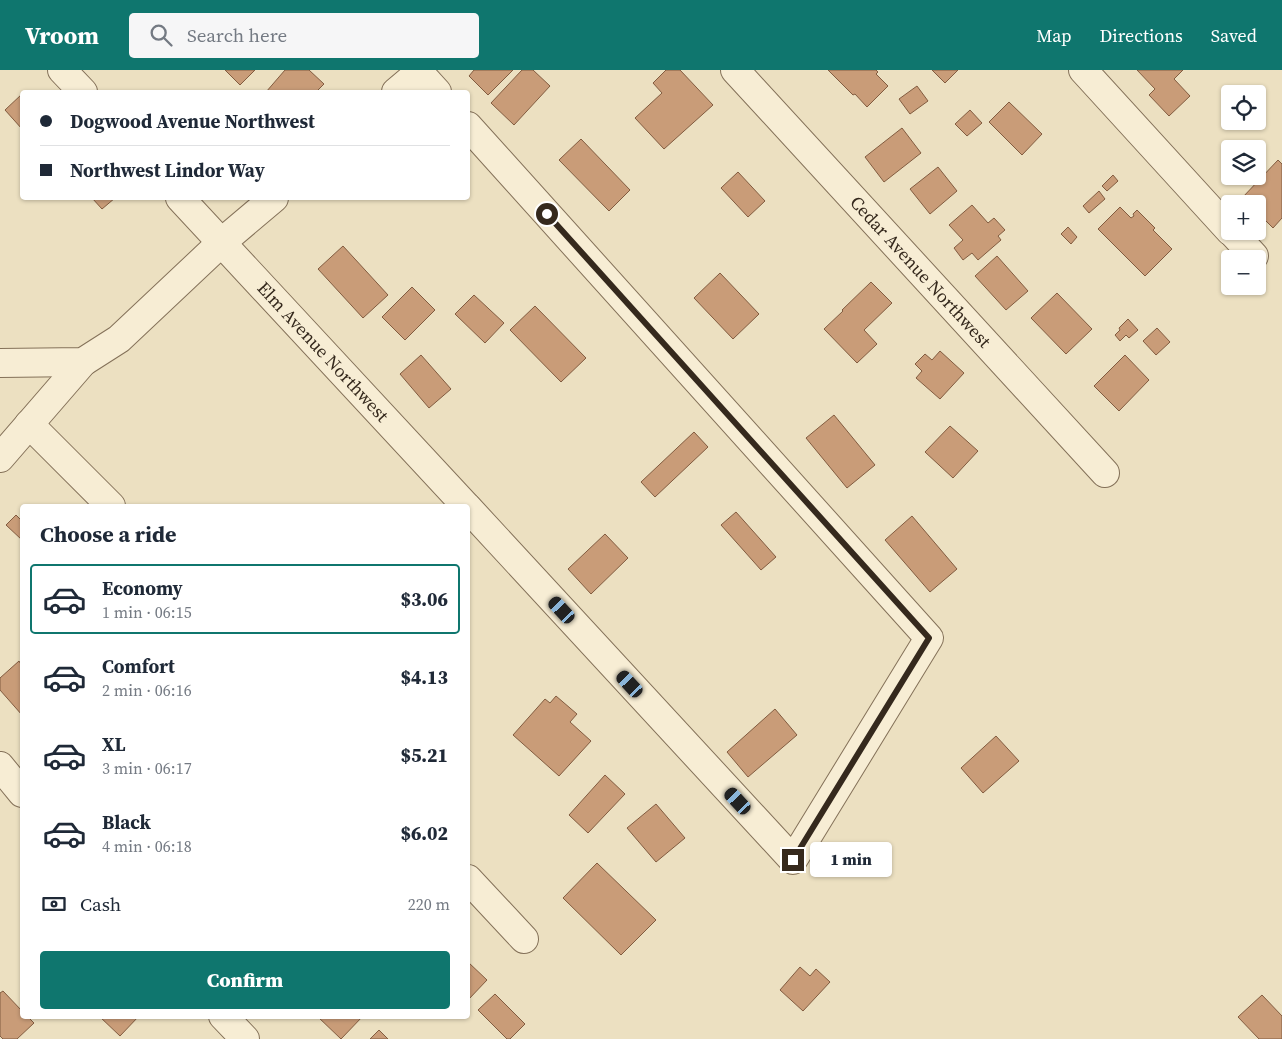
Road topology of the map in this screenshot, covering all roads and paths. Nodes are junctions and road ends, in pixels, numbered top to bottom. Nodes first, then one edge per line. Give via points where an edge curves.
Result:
1 (62, 70) edge
2 (736, 70) edge
3 (1083, 70) edge
4 (419, 71) edge
5 (81, 90) edge
6 (398, 90) edge
7 (435, 90) edge
8 (470, 128) edge
9 (182, 200) edge
10 (272, 200) edge
11 (1221, 221) edge
12 (1239, 240) edge
13 (222, 242) junction
14 (1248, 250) edge
15 (0, 362) edge
16 (84, 362) junction
17 (29, 424) junction
18 (0, 458) edge
19 (1105, 473) dead end
20 (109, 504) edge
21 (464, 504) edge
22 (470, 510) edge
23 (0, 766) edge
24 (20, 791) edge
25 (470, 881) edge
26 (524, 939) dead end
27 (226, 1019) edge
28 (245, 1039) edge

1 - 5 street
2 - 19 street, Cedar Avenue Northwest
3 - 11 street
4 - 6 street
4 - 7 street
8 - 22 street, Elm Avenue Northwest via 929,638 793,860
9 - 13 street, Elm Avenue Northwest
10 - 13 street
12 - 14 street
13 - 16 street via 119,339
13 - 21 street, Elm Avenue Northwest
15 - 16 street
16 - 17 street
17 - 18 street
17 - 20 street
23 - 24 street
25 - 26 street
27 - 28 street

